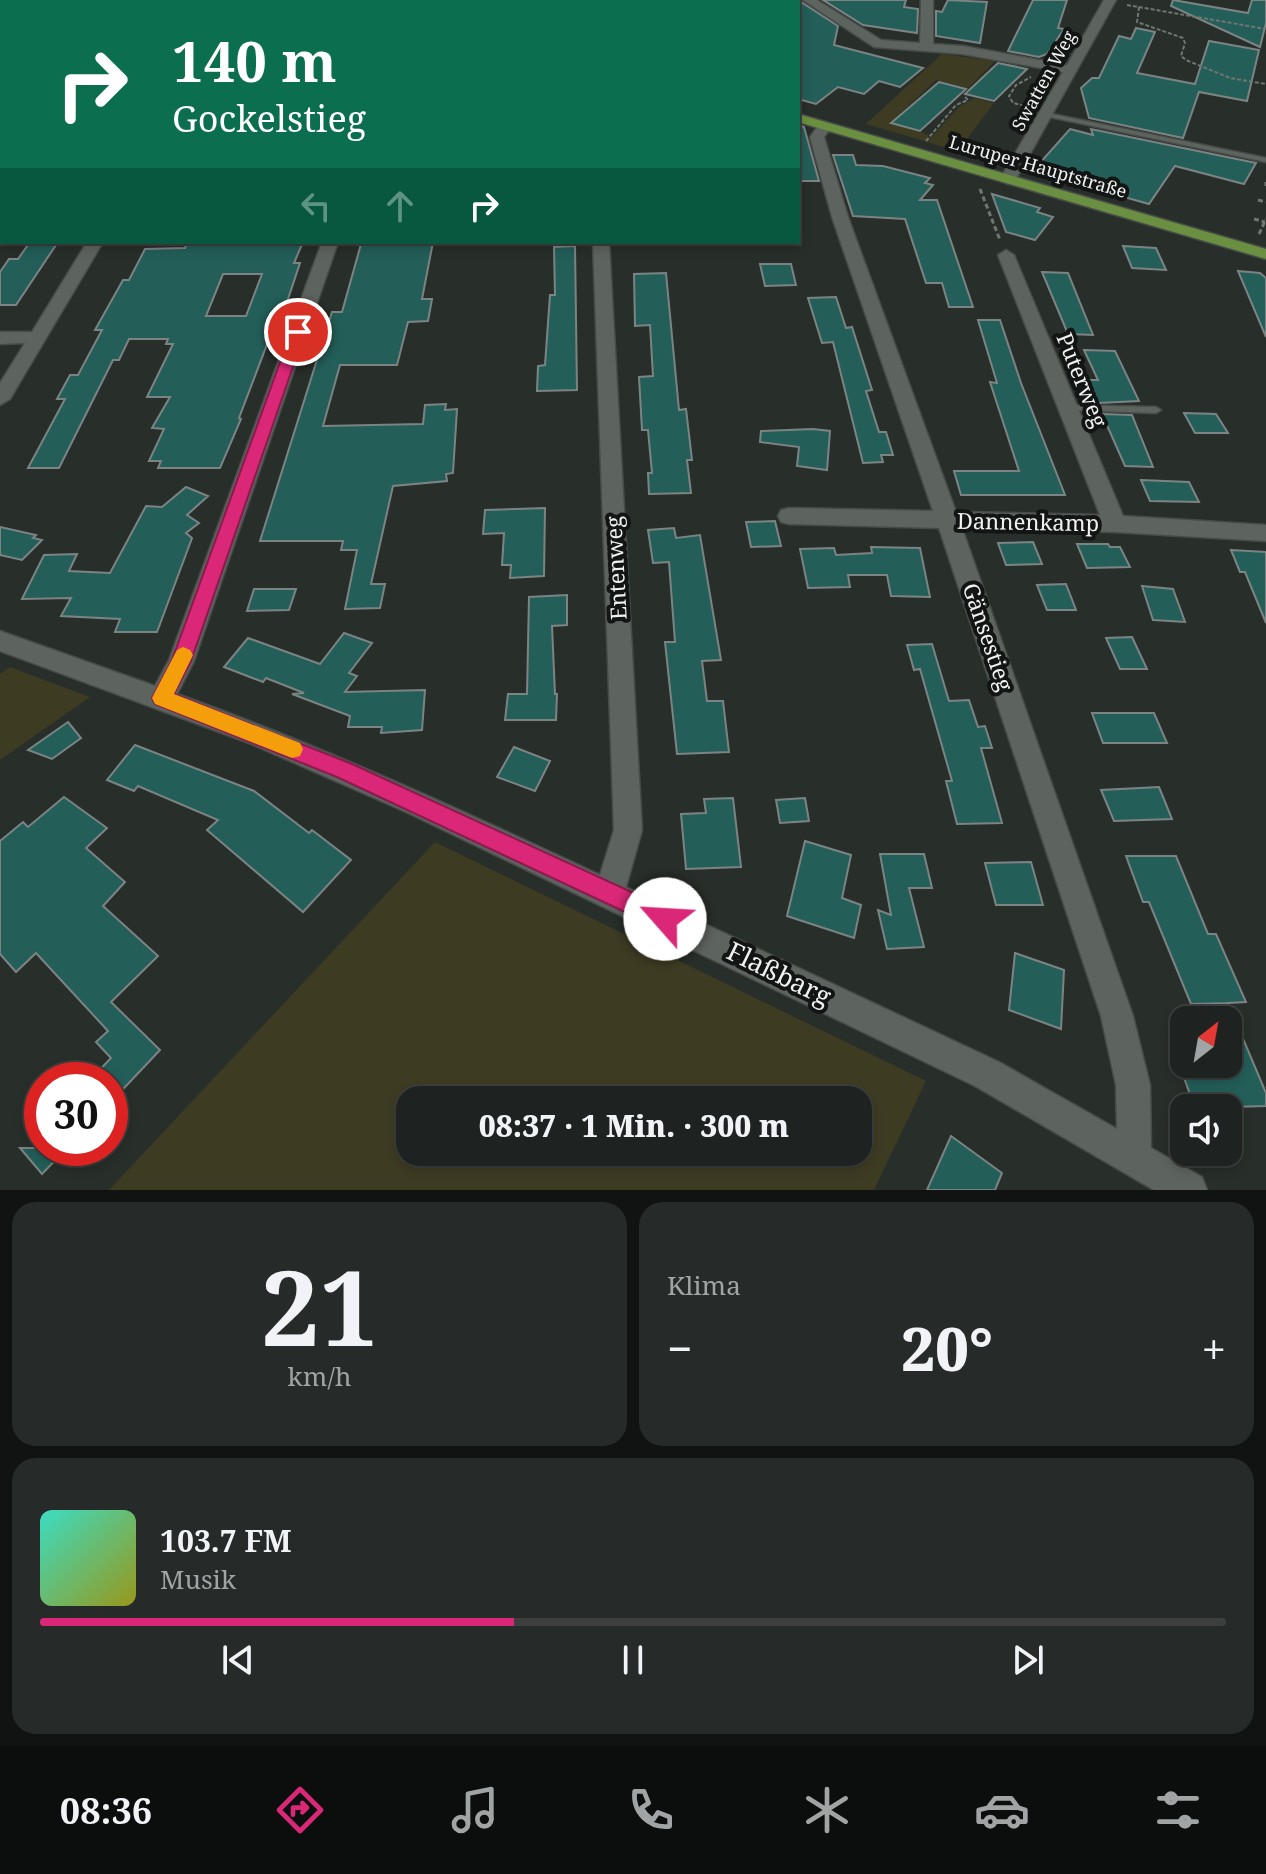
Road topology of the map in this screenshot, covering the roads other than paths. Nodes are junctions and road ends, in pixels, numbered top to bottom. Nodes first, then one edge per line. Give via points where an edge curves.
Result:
1 (809, 0) edge
2 (927, 0) edge
3 (1110, 1) edge
4 (930, 49) junction
5 (1070, 69) junction
6 (1042, 112) junction
7 (800, 119) edge
8 (825, 126) junction
9 (1266, 160) edge
10 (1008, 179) junction
11 (94, 244) edge
12 (329, 244) edge
13 (601, 244) edge
14 (1266, 254) edge
15 (1006, 255) road end
16 (37, 337) junction
17 (0, 338) edge
18 (0, 399) edge
19 (1068, 408) junction
20 (1156, 410) dead end
21 (789, 516) dead end
22 (948, 521) junction
23 (1115, 524) junction
24 (1266, 533) edge
25 (0, 641) edge
26 (162, 698) junction
27 (608, 892) junction
28 (1132, 1155) junction
29 (1189, 1190) edge

1 - 4 street via 868,41
2 - 4 street
3 - 5 street, Swatten Weg
4 - 5 street
5 - 6 street, Swatten Weg
6 - 9 lane
6 - 10 street, Swatten Weg
7 - 8 main road, Luruper Hauptstraße
8 - 10 main road, Luruper Hauptstraße
8 - 22 street, Gänsestieg via 817,137 840,217
10 - 14 main road, Luruper Hauptstraße
11 - 16 street
12 - 26 street via 181,661
13 - 27 street, Entenweg via 628,830
15 - 19 street, Puterweg
16 - 17 street
16 - 18 street
19 - 20 lane
19 - 23 street, Puterweg
21 - 22 street, Dannenkamp
22 - 23 street, Dannenkamp
22 - 28 street, Gänsestieg via 1131,1065 1137,1101
23 - 24 street, Dannenkamp
25 - 26 street, Flaßbarg
26 - 27 street, Flaßbarg via 344,771
27 - 28 street, Flaßbarg via 987,1074
28 - 29 street, Flaßbarg

